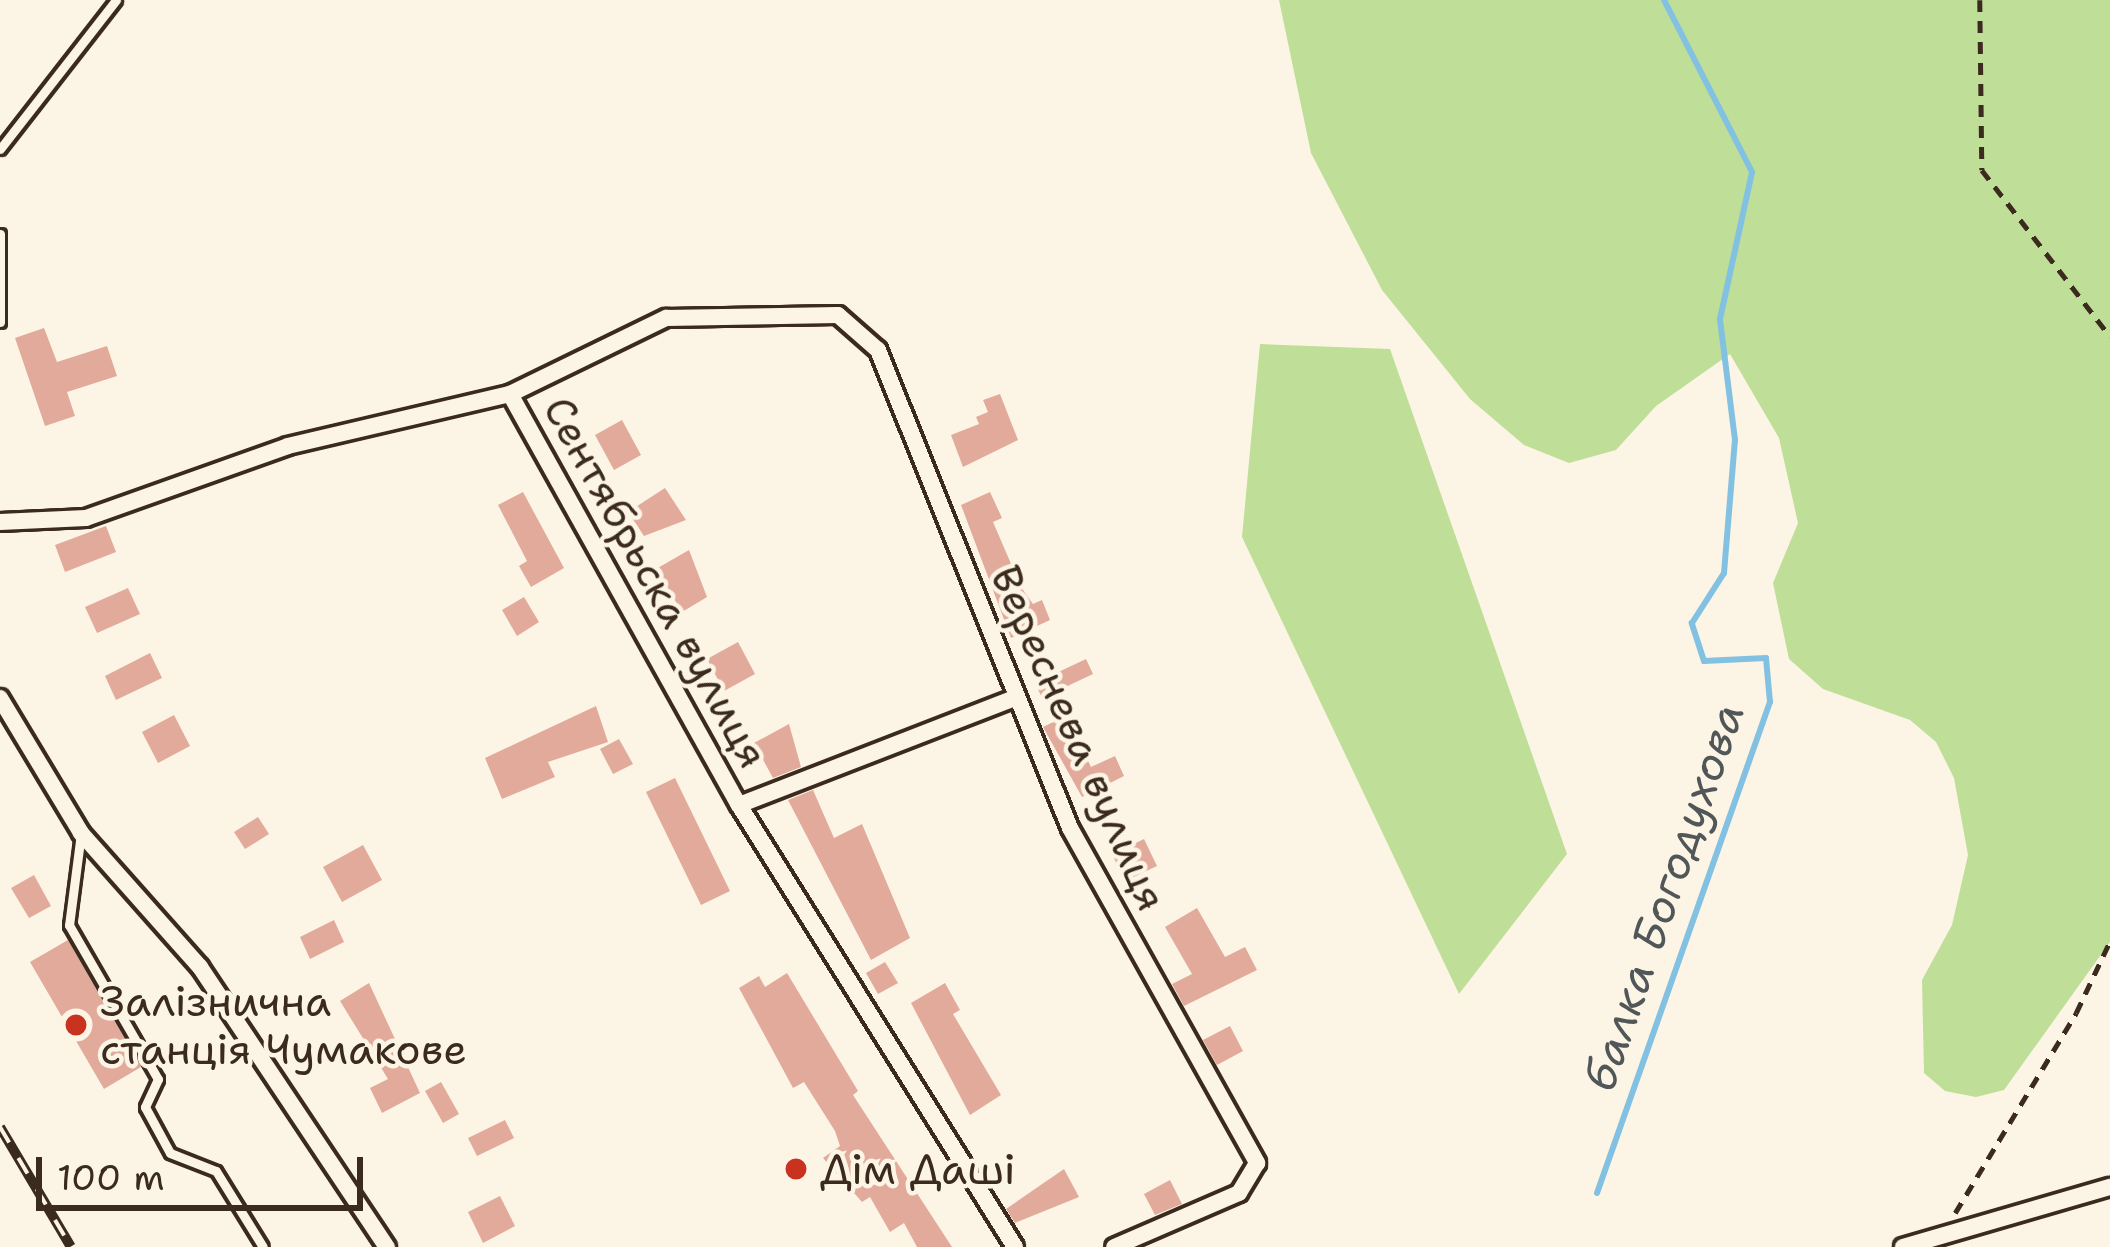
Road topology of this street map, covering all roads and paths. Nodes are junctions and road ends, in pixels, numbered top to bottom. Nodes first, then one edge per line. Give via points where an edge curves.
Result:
1 (116, 0) edge
2 (1980, 0) edge
3 (0, 149) edge
4 (0, 234) edge
5 (0, 322) edge
6 (2110, 336) edge
7 (510, 394) junction
8 (0, 522) edge
9 (0, 698) edge
10 (1015, 698) junction
11 (739, 805) junction
12 (81, 833) junction
13 (2110, 941) edge
14 (2110, 1186) edge
15 (1947, 1236) junction
16 (263, 1247) edge
17 (387, 1247) edge
18 (1015, 1247) edge
19 (1114, 1247) edge
20 (1903, 1247) edge

1 - 3 lane
2 - 6 path via 1982,170
4 - 5 lane
7 - 8 street via 288,446 86,518
7 - 10 street, Вереснева вулиця via 665,318 838,315 878,350
7 - 11 street, Сентябрьска вулиця
9 - 12 street
10 - 11 street, Сентябрьска вулиця
10 - 19 street, Вереснева вулиця via 1070,828 1257,1163 1239,1192
11 - 18 street, Сентябрьска вулиця
12 - 16 lane via 69,925 158,1079 145,1107 170,1153 216,1172
12 - 17 street via 200,967
13 - 15 path via 2076,1013 1961,1191
14 - 15 street
15 - 20 street

